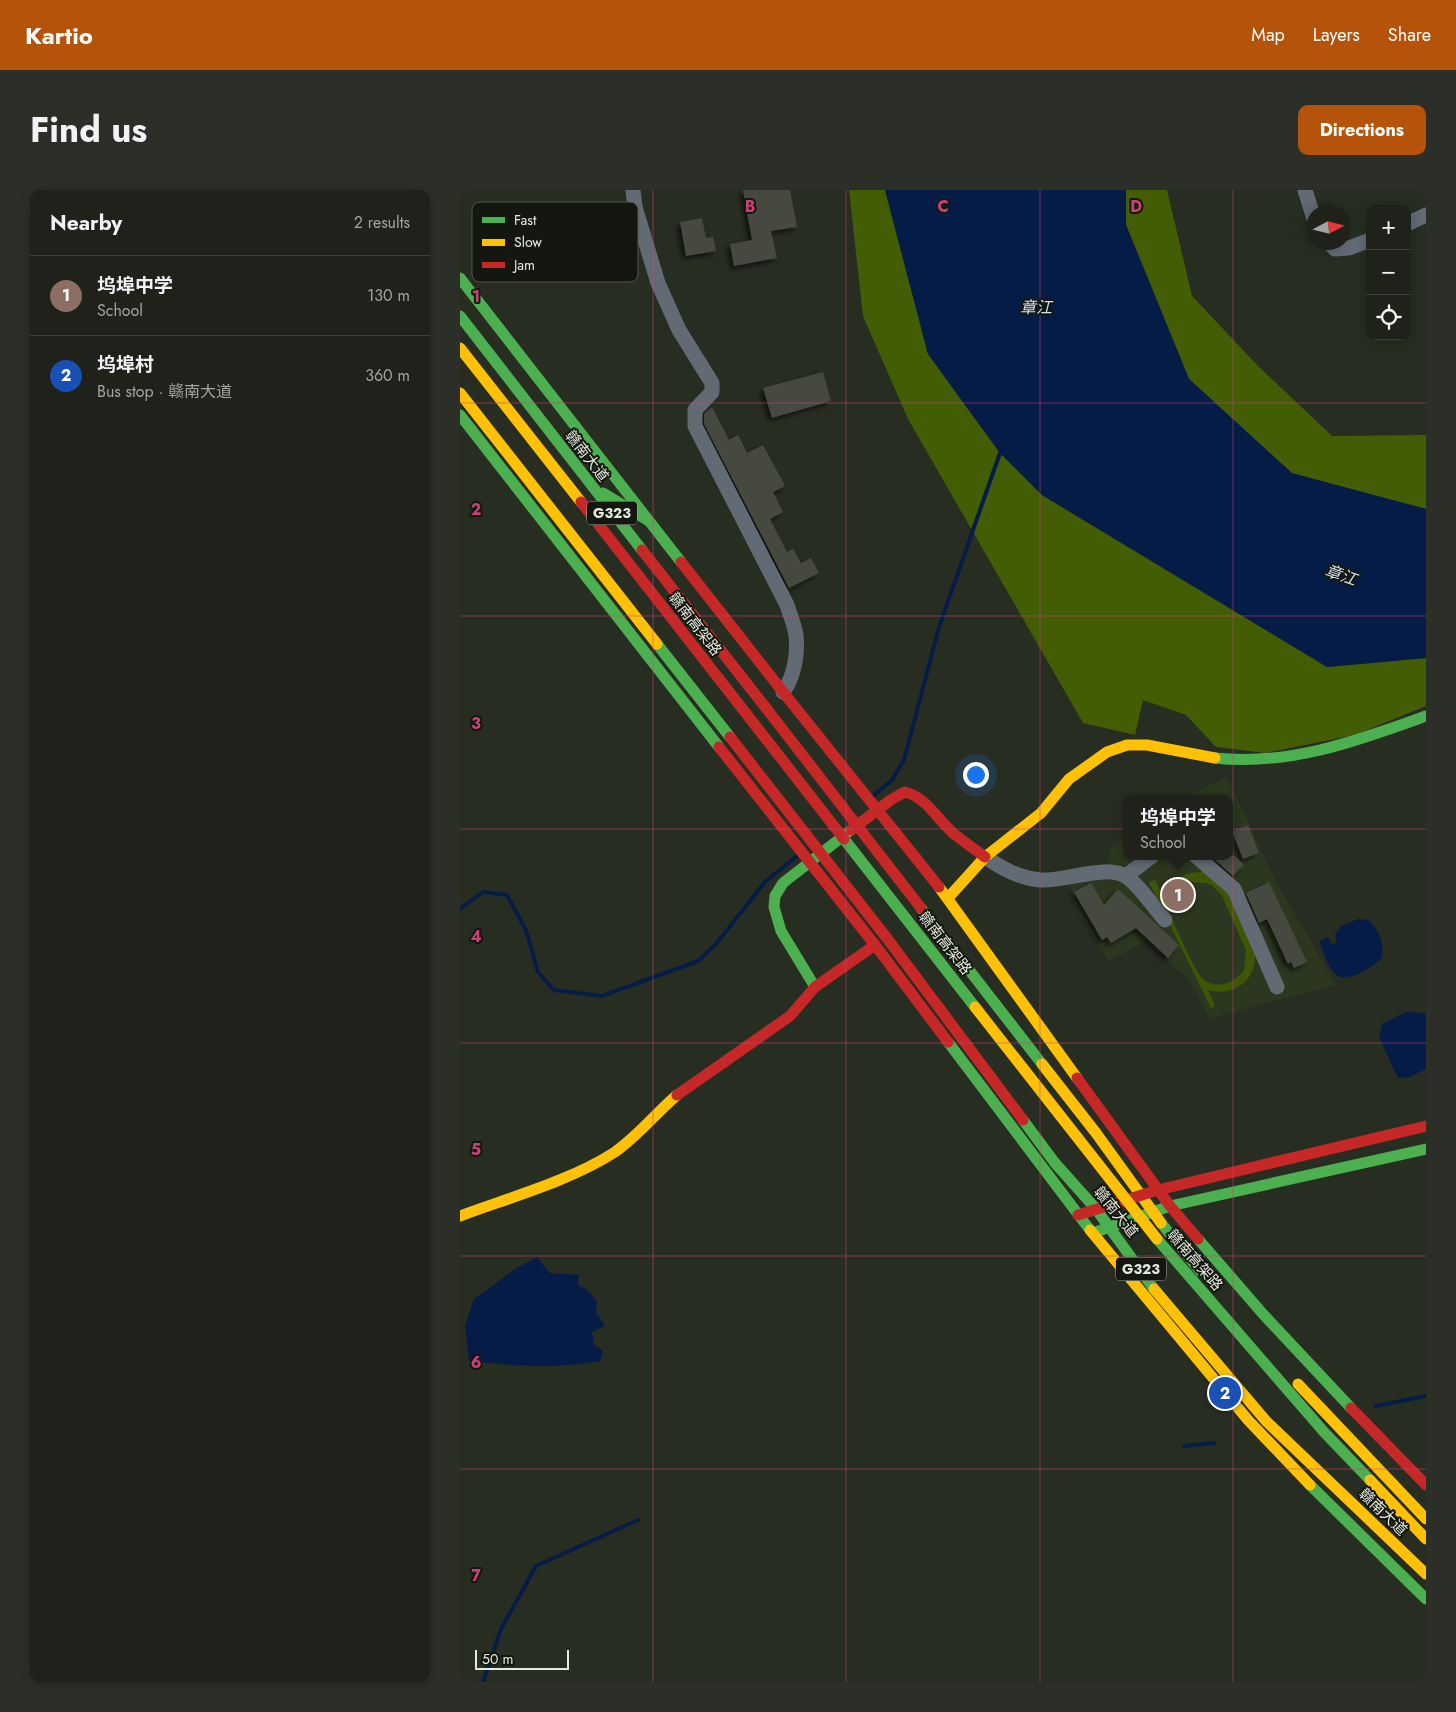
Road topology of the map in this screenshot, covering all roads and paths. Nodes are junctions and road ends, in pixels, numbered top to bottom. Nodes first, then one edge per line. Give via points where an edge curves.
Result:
1 (1305, 190) edge
2 (1310, 205) edge
3 (1426, 215) edge
4 (638, 217) edge
5 (1411, 222) edge
6 (1366, 241) edge
7 (1351, 247) edge
8 (460, 278) edge
9 (460, 316) edge
10 (460, 348) edge
11 (460, 393) edge
12 (460, 415) edge
13 (590, 486) junction
14 (649, 521) junction
15 (625, 602) junction
16 (676, 692) junction
17 (782, 692) junction
18 (1426, 716) edge
19 (828, 839) dead end
20 (840, 854) dead end
21 (985, 857) junction
22 (1147, 860) edge
23 (1201, 860) edge
24 (1126, 876) junction
25 (948, 898) junction
26 (1165, 920) dead end
27 (875, 945) junction
28 (1277, 987) dead end
29 (815, 988) junction
30 (1426, 1126) edge
31 (1096, 1133) junction
32 (1075, 1148) dead end
33 (1426, 1149) edge
34 (1158, 1190) junction
35 (1102, 1193) dead end
36 (1141, 1196) junction
37 (1170, 1206) junction
38 (1096, 1209) junction
39 (1152, 1212) junction
40 (1078, 1215) junction
41 (460, 1216) edge
42 (1111, 1228) junction
43 (1133, 1231) dead end
44 (1093, 1233) junction
45 (1191, 1260) junction
46 (1162, 1282) junction
47 (1426, 1484) edge
48 (1386, 1519) dead end
49 (1426, 1519) edge
50 (1426, 1539) edge
51 (1426, 1560) edge
52 (1426, 1574) edge
53 (1426, 1599) edge

1 - 2 street
3 - 5 street
4 - 17 street via 658,283 678,330 712,383 712,392 695,410 695,426 787,606 796,635 790,684
6 - 7 street
8 - 14 main road
9 - 13 main road, 赣南大道 / G323
10 - 50 main road, 赣南高架路, bridge via 1162,1246 1324,1432
11 - 15 main road, G323
12 - 16 main road
13 - 14 main road
13 - 31 main road, 赣南大道 / G323, bridge
14 - 17 main road
15 - 16 main road
15 - 38 main road, 赣南大道 / G323, bridge
16 - 27 main road, bridge
17 - 25 main road, bridge
18 - 21 main road via 1352,743 1297,755 1246,761 1147,745 1127,745 1107,752 1069,779 1041,813
19 - 20 main road
21 - 24 street via 1020,877 1042,880 1106,872
21 - 25 main road
21 - 29 main road via 952,832 914,794 905,792 783,883 775,894 775,920
22 - 24 street
23 - 28 street via 1234,889
24 - 26 street
25 - 34 main road
27 - 29 main road
27 - 40 main road
29 - 41 main road via 790,1016 687,1086 635,1137 616,1151 590,1167
30 - 34 main road
31 - 32 main road
31 - 36 main road, 赣南大道 / G323
33 - 37 main road
34 - 36 main road
34 - 37 main road
35 - 43 main road
36 - 38 main road
36 - 39 main road, 赣南大道 / G323
37 - 39 main road
37 - 47 main road via 1318,1376
38 - 40 main road
38 - 42 main road, 赣南大道 / G323
39 - 42 main road
39 - 45 main road, 赣南大道 / G323
40 - 44 main road
42 - 44 main road
42 - 46 main road, 赣南大道 / G323
44 - 53 main road via 1248,1420
45 - 46 main road
45 - 49 main road, 赣南大道 / G323 via 1293,1379
46 - 52 main road, 赣南大道 / G323 via 1266,1421
48 - 51 main road

